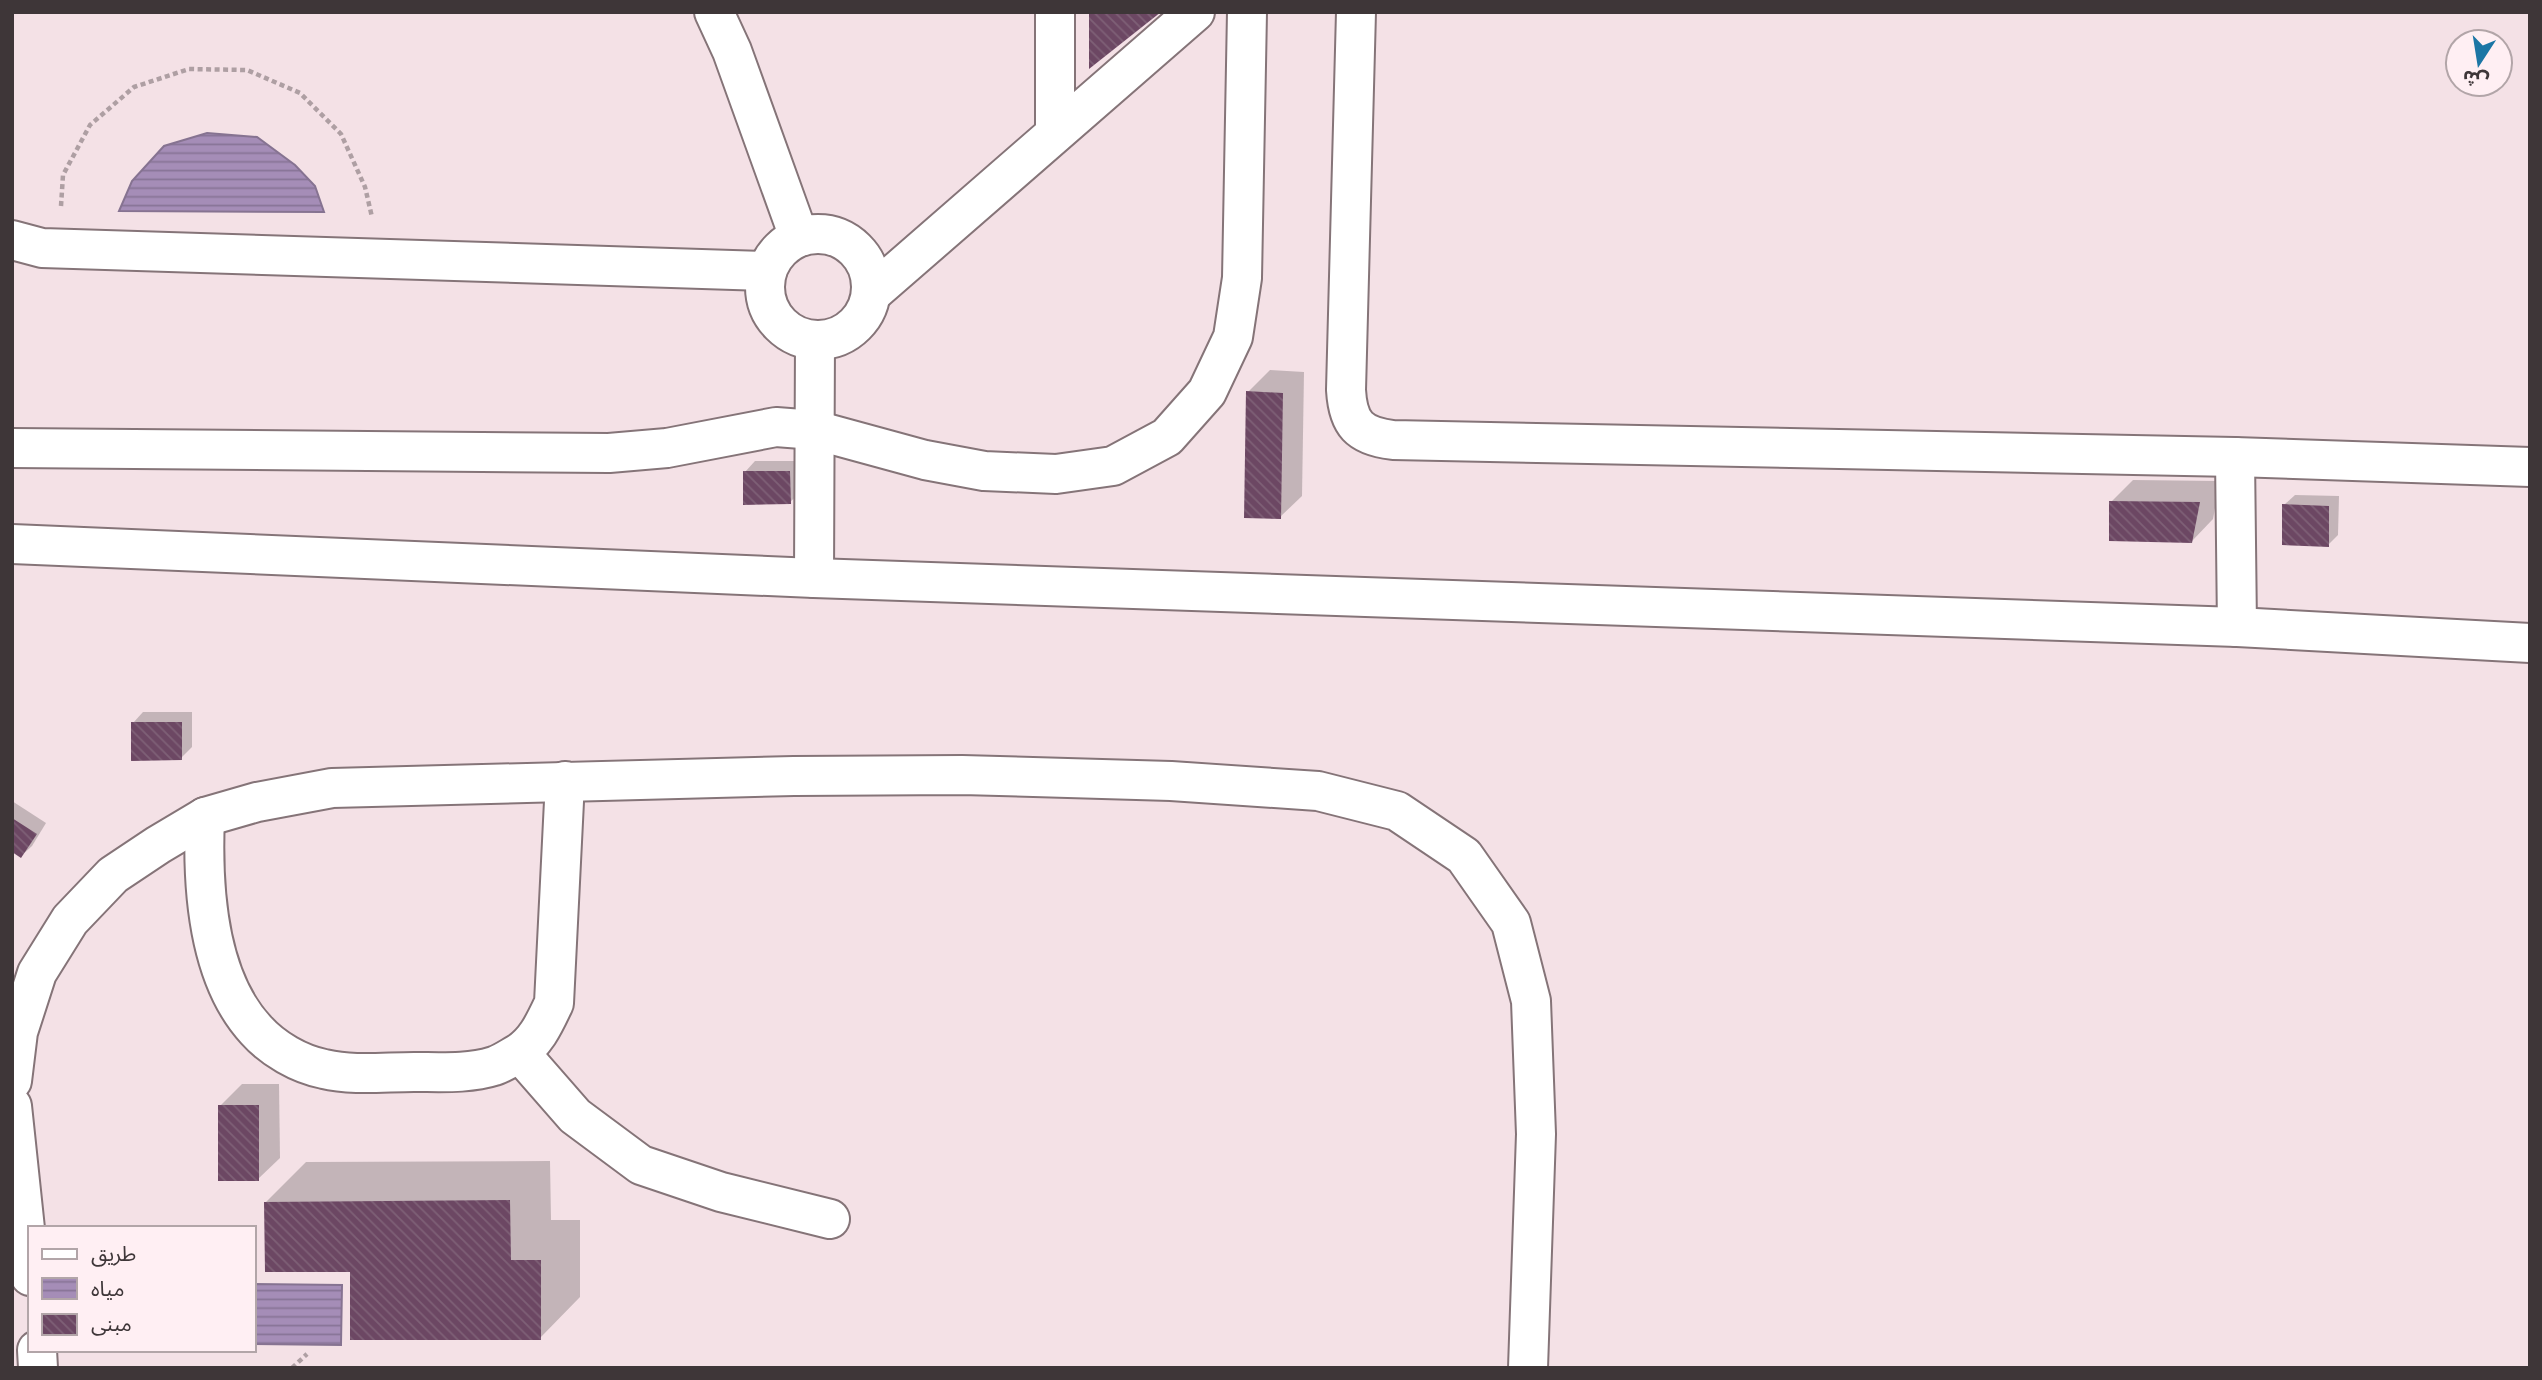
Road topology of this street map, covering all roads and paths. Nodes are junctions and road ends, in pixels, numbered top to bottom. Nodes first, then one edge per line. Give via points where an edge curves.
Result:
1 (714, 12) edge
2 (1055, 12) edge
3 (1195, 12) edge
4 (1247, 12) edge
5 (1356, 12) edge
6 (1055, 134) junction
7 (799, 236) junction
8 (12, 240) edge
9 (59, 248) junction
10 (382, 259) junction
11 (767, 271) junction
12 (871, 294) junction
13 (815, 340) junction
14 (815, 430) junction
15 (12, 448) edge
16 (2235, 457) junction
17 (2530, 467) edge
18 (12, 544) edge
19 (814, 578) junction
20 (2237, 627) junction
21 (2530, 643) edge
22 (565, 781) junction
23 (205, 817) junction
24 (520, 1053) junction
25 (12, 1081) edge
26 (12, 1106) edge
27 (830, 1219) dead end
28 (28, 1257) edge
29 (307, 1354) dead end
30 (292, 1368) edge
31 (1528, 1368) edge

1 - 7 street
2 - 6 street
3 - 6 street
4 - 14 street via 1242,278 1233,337 1207,392 1167,437 1113,466 1056,474 925,460
5 - 16 street via 1347,410 1357,427 1373,438
6 - 12 street
7 - 11 street via 774,256
7 - 12 street via 821,233 842,239 859,253 869,272
8 - 9 street
9 - 10 street
9 - 10 path via 63,176 90,125 134,88 167,76 188,69 247,70 300,93 341,134 365,187
10 - 11 street
11 - 13 street via 765,294 774,317 792,334
12 - 13 street via 865,313 852,328
13 - 14 street
14 - 15 street via 776,427 667,448 609,453
14 - 19 street
16 - 17 street
16 - 20 street
18 - 19 street
19 - 20 street
20 - 21 street
22 - 23 street via 332,789
22 - 24 street via 554,1003 541,1031
22 - 31 street via 961,775 1157,781 1318,791 1397,811 1464,856 1511,923 1531,1001 1536,1134
23 - 24 street via 204,877 219,958 240,1009 275,1047 323,1069 348,1073 461,1071 494,1066
23 - 25 street via 113,875 70,920 37,973 18,1032
24 - 27 street via 575,1116 641,1165 721,1192
26 - 28 street
29 - 30 path

